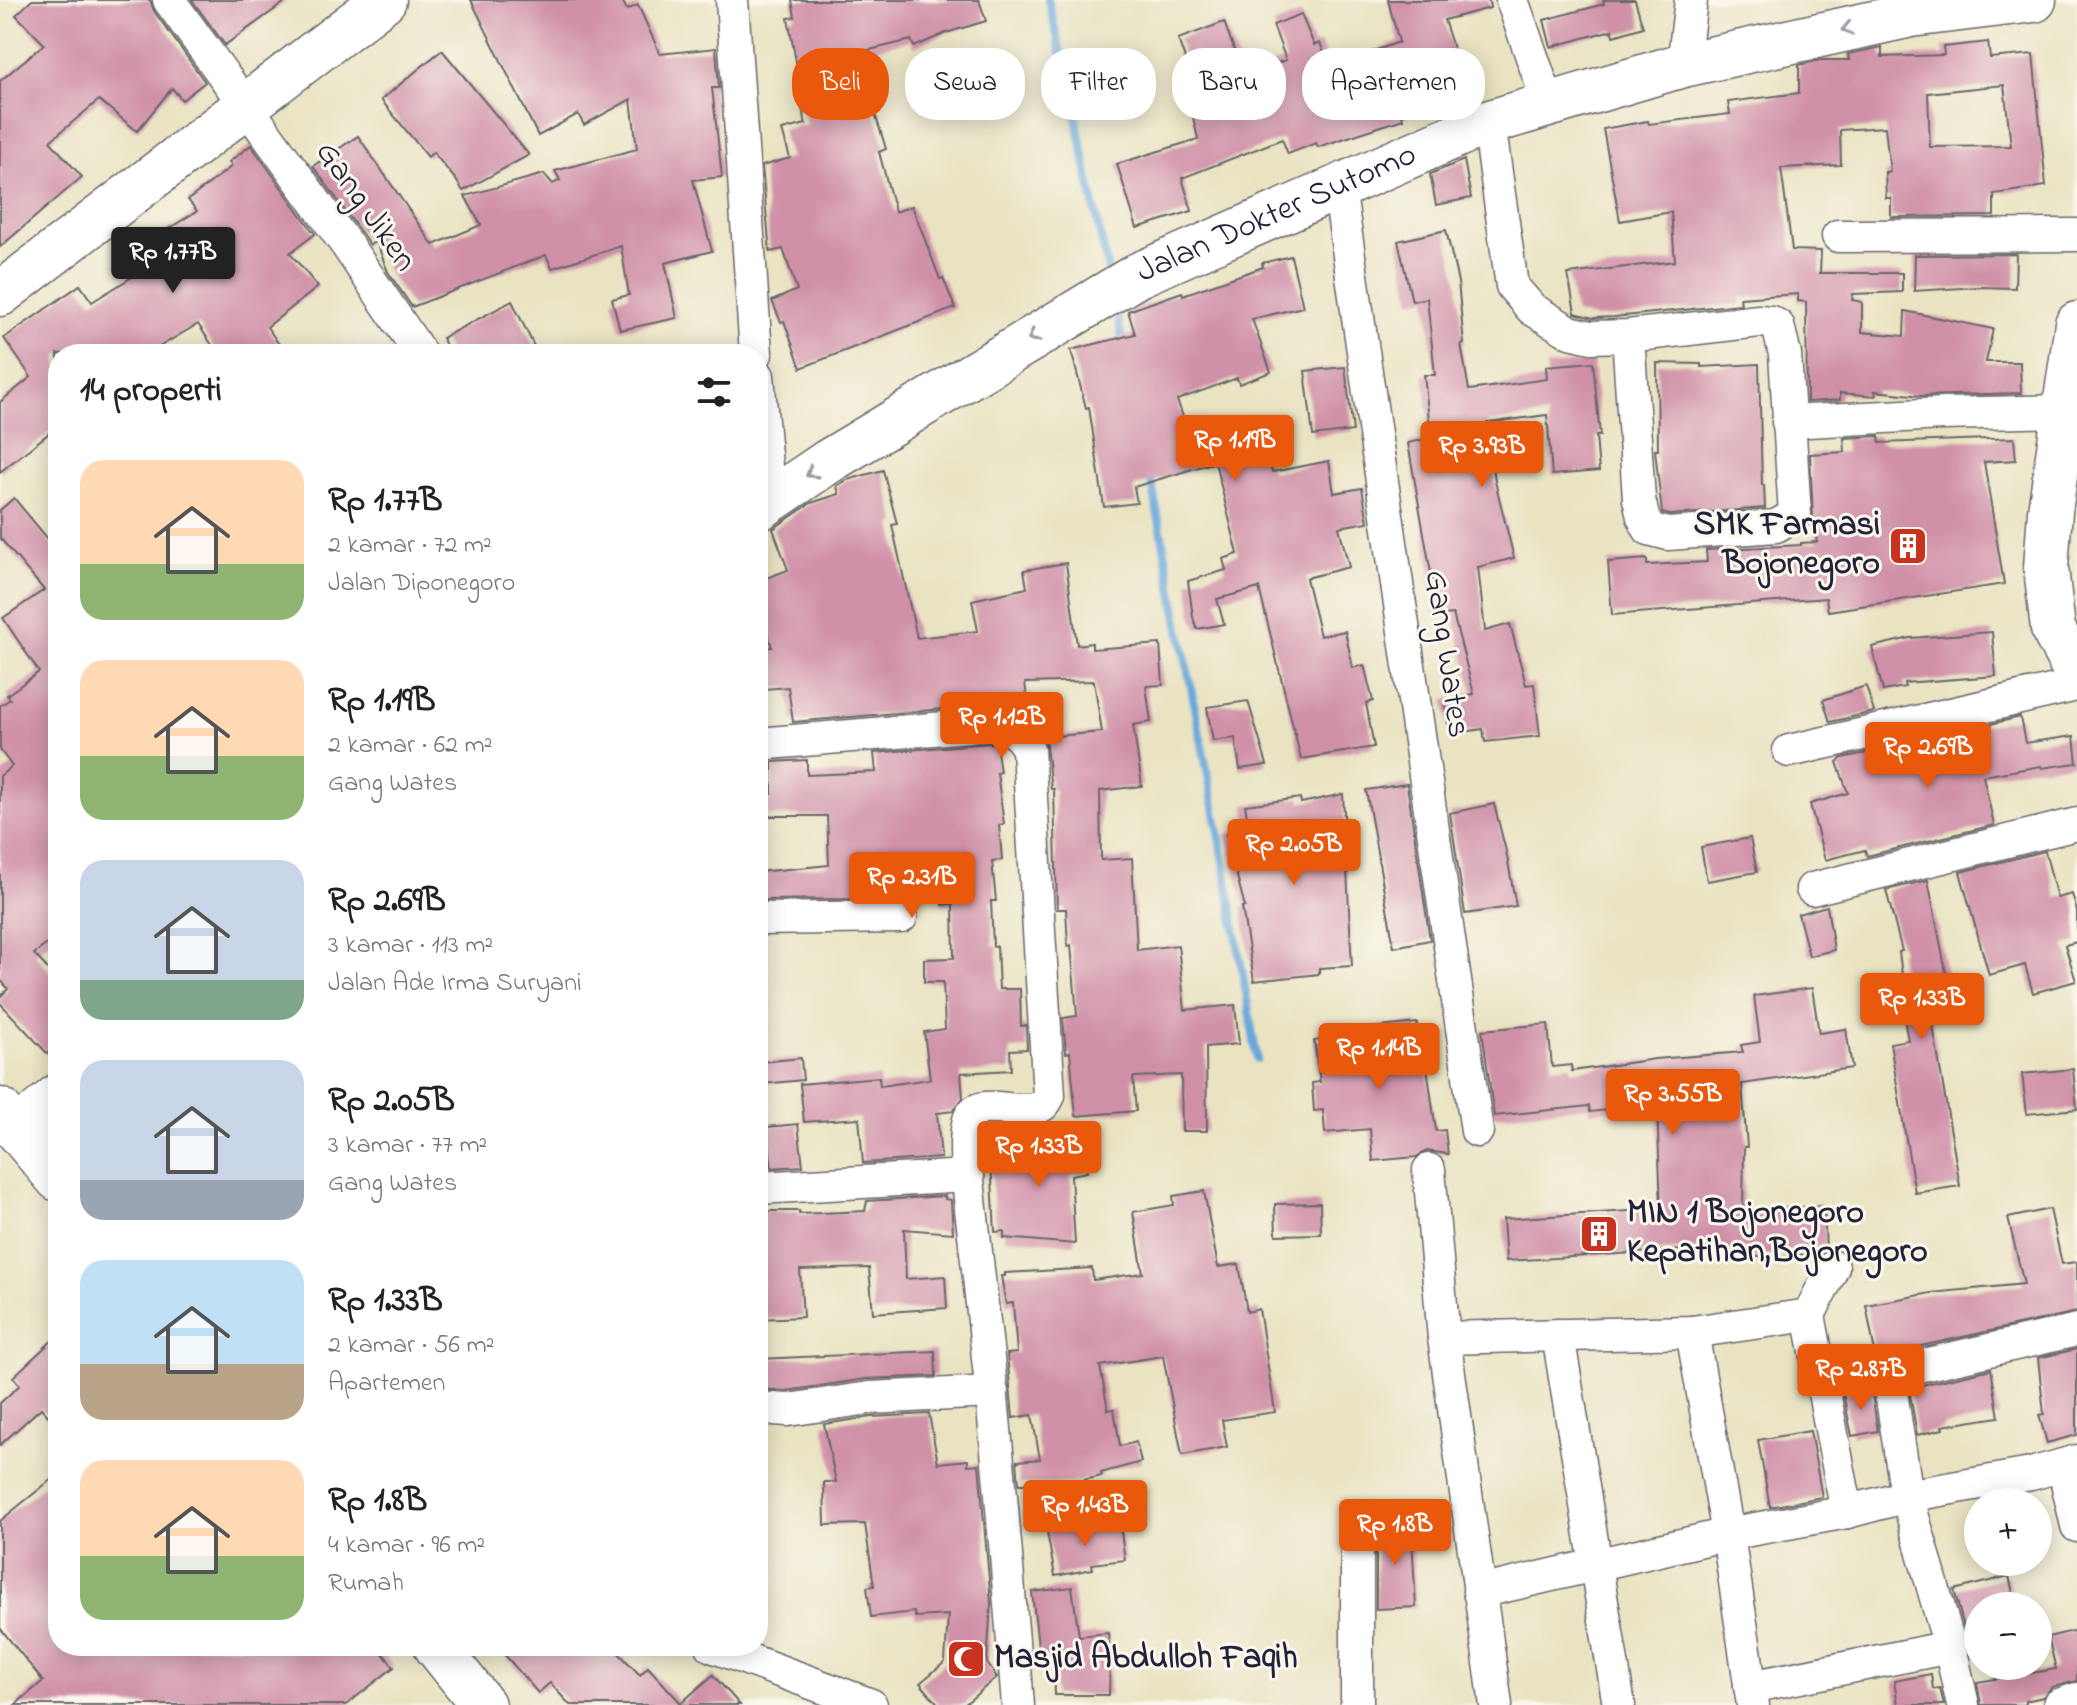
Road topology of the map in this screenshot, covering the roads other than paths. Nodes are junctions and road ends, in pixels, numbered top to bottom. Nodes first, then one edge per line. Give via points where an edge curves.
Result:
1 (169, 0) edge
2 (384, 0) edge
3 (732, 0) edge
4 (1512, 0) edge
5 (1691, 0) edge
6 (2034, 0) edge
7 (1683, 65) junction
8 (245, 105) junction
9 (1549, 105) junction
10 (1489, 123) junction
11 (1339, 187) junction
12 (2077, 235) edge
13 (1838, 236) dead end
14 (0, 294) edge
15 (2077, 324) edge
16 (1628, 336) junction
17 (414, 344) edge
18 (755, 344) edge
19 (2064, 411) junction
20 (1788, 422) junction
21 (768, 501) edge
22 (2077, 674) edge
23 (2077, 685) edge
24 (768, 743) edge
25 (1789, 751) dead end
26 (2077, 824) edge
27 (1812, 889) dead end
28 (901, 917) dead end
29 (768, 919) edge
30 (48, 1101) edge
31 (8, 1120) edge
32 (1477, 1131) dead end
33 (48, 1167) edge
34 (1429, 1170) dead end
35 (968, 1176) junction
36 (768, 1187) edge
37 (1833, 1267) dead end
38 (1809, 1315) junction
39 (2077, 1330) edge
40 (1692, 1332) junction
41 (1558, 1335) junction
42 (1444, 1338) junction
43 (992, 1392) junction
44 (768, 1409) edge
45 (2070, 1463) edge
46 (1907, 1496) junction
47 (1847, 1512) junction
48 (1357, 1525) dead end
49 (2077, 1526) edge
50 (1728, 1534) junction
51 (1596, 1565) junction
52 (1479, 1592) junction
53 (1950, 1647) junction
54 (444, 1656) edge
55 (739, 1656) edge
56 (1751, 1696) edge
57 (2077, 1699) edge
58 (483, 1705) edge
59 (871, 1705) edge
60 (1018, 1705) edge
61 (1357, 1705) edge
62 (1496, 1705) edge
63 (1619, 1705) edge
64 (1963, 1705) edge
65 (2059, 1705) edge

1 - 8 street, Gang Jiken
2 - 8 main road
3 - 18 street
4 - 9 street
5 - 7 street
6 -> 7 main road, Jalan Dokter Sutomo via 1911,15
7 - 9 main road, Jalan Dokter Sutomo
8 - 14 main road
8 - 17 street, Gang Jiken
9 - 10 main road, Jalan Dokter Sutomo
10 - 11 main road, Jalan Dokter Sutomo
10 - 16 street via 1512,286 1532,309 1570,332
11 -> 21 main road, Jalan Dokter Sutomo via 1138,275
11 - 32 street, Gang Wates
12 - 13 street
15 - 19 main road
16 - 20 street via 1771,322 1782,336
16 - 20 street via 1639,499 1649,529 1668,534 1776,526 1792,519
19 - 20 street
19 - 22 main road via 2046,568 2053,629
23 - 25 street
24 - 35 street via 991,724 1021,735 1028,749 1049,1095 1036,1110 976,1111 967,1126
26 - 27 street
28 - 29 street
30 - 31 main road
31 - 33 main road
34 - 42 street
35 - 36 street
35 - 43 street
37 - 38 street
38 - 40 street
38 - 47 street
39 - 46 street via 1888,1373
40 - 41 street
40 - 50 street
41 - 42 street
41 - 51 street
42 - 52 street
43 - 44 street
43 - 60 street
45 - 46 street
45 - 49 street
46 - 47 street
46 - 53 street
47 - 50 street
48 - 61 street
50 - 51 street
50 - 56 street
51 - 52 street
51 - 63 street
52 - 62 street
53 - 56 street
53 - 64 street
54 - 58 main road
55 - 59 street
57 - 65 street

